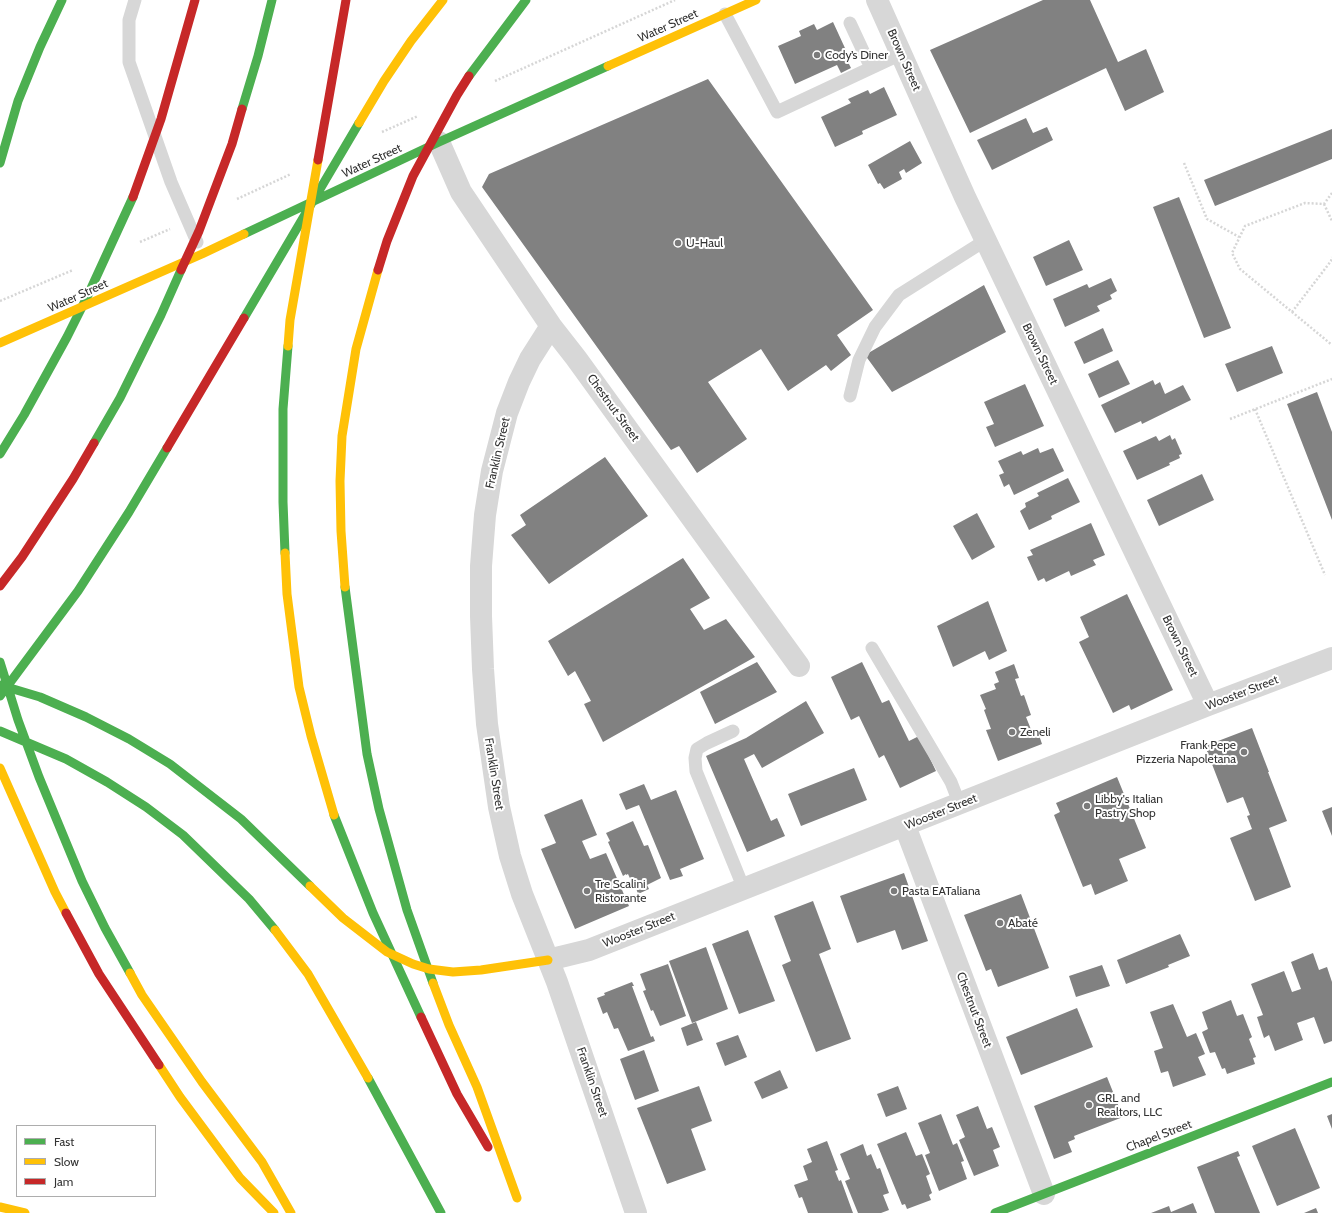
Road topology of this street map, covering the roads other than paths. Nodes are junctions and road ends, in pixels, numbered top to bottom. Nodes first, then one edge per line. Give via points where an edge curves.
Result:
1 (62, 0) edge
2 (135, 0) edge
3 (195, 0) edge
4 (272, 0) edge
5 (346, 0) edge
6 (442, 0) edge
7 (526, 0) edge
8 (756, 0) edge
9 (877, 0) edge
10 (725, 14) junction
11 (850, 23) dead end
12 (901, 54) junction
13 (871, 68) junction
14 (439, 142) junction
15 (0, 163) edge
16 (986, 240) junction
17 (202, 254) junction
18 (551, 326) junction
19 (0, 343) edge
20 (850, 396) dead end
21 (0, 454) edge
22 (0, 586) edge
23 (872, 648) dead end
24 (1332, 658) edge
25 (0, 662) edge
26 (799, 666) dead end
27 (0, 685) edge
28 (0, 696) edge
29 (1208, 706) junction
30 (0, 731) edge
31 (733, 731) dead end
32 (0, 768) edge
33 (960, 805) junction
34 (905, 826) junction
35 (744, 889) junction
36 (548, 960) junction
37 (1332, 1082) edge
38 (1044, 1194) junction
39 (517, 1198) junction
40 (0, 1207) edge
41 (522, 1208) dead end
42 (25, 1213) edge
43 (274, 1213) edge
44 (291, 1213) edge
45 (441, 1213) edge
46 (636, 1213) edge
47 (995, 1213) edge

1 - 15 main road via 18,101
2 - 17 lane via 129,20 130,62 171,182
3 - 21 main road via 161,119 130,204 67,337
4 - 22 main road via 232,144 199,231 161,315 120,398 77,472
5 - 39 main road via 290,320 285,379 283,502 287,594 299,687 336,823 350,860 457,1094
6 - 28 main road via 384,81 129,512 78,592
7 - 39 main road via 456,95 413,176 387,241 356,349 342,436 340,481 345,587 367,754 379,809 410,917 436,993 477,1087
8 - 10 main road, Water Street
9 - 12 street, Brown Street
10 - 13 lane via 777,112
10 - 14 main road, Water Street
11 - 13 lane
12 - 13 lane
12 - 16 street, Brown Street
14 - 17 main road, Water Street
14 - 18 street, Chestnut Street via 461,192
16 - 20 lane via 899,295 875,327 859,360
16 - 29 street, Brown Street
17 - 19 main road, Water Street
18 - 26 street, Chestnut Street
18 - 36 street, Franklin Street via 519,382 501,434 485,515 481,580 483,677 499,807 522,894
23 - 33 lane via 951,782
24 - 29 street, Wooster Street
25 - 44 main road via 18,720 55,818 122,960 171,1037 262,1162
27 - 36 main road via 40,697 86,717 170,764 241,819 343,918 388,952 424,968 453,972
29 - 33 street, Wooster Street
30 - 45 main road via 66,759 146,807 183,835 249,899 308,974 354,1052
31 - 35 lane via 696,749 695,758 696,771
32 - 43 main road via 55,892 99,974 180,1097 240,1178
33 - 34 street, Wooster Street
34 - 35 street, Wooster Street
34 - 38 street, Chestnut Street
35 - 36 street, Wooster Street via 589,950
36 - 46 street, Franklin Street
37 - 38 main road, Chapel Street
38 - 47 main road, Chapel Street
39 - 41 main road
40 - 42 main road

